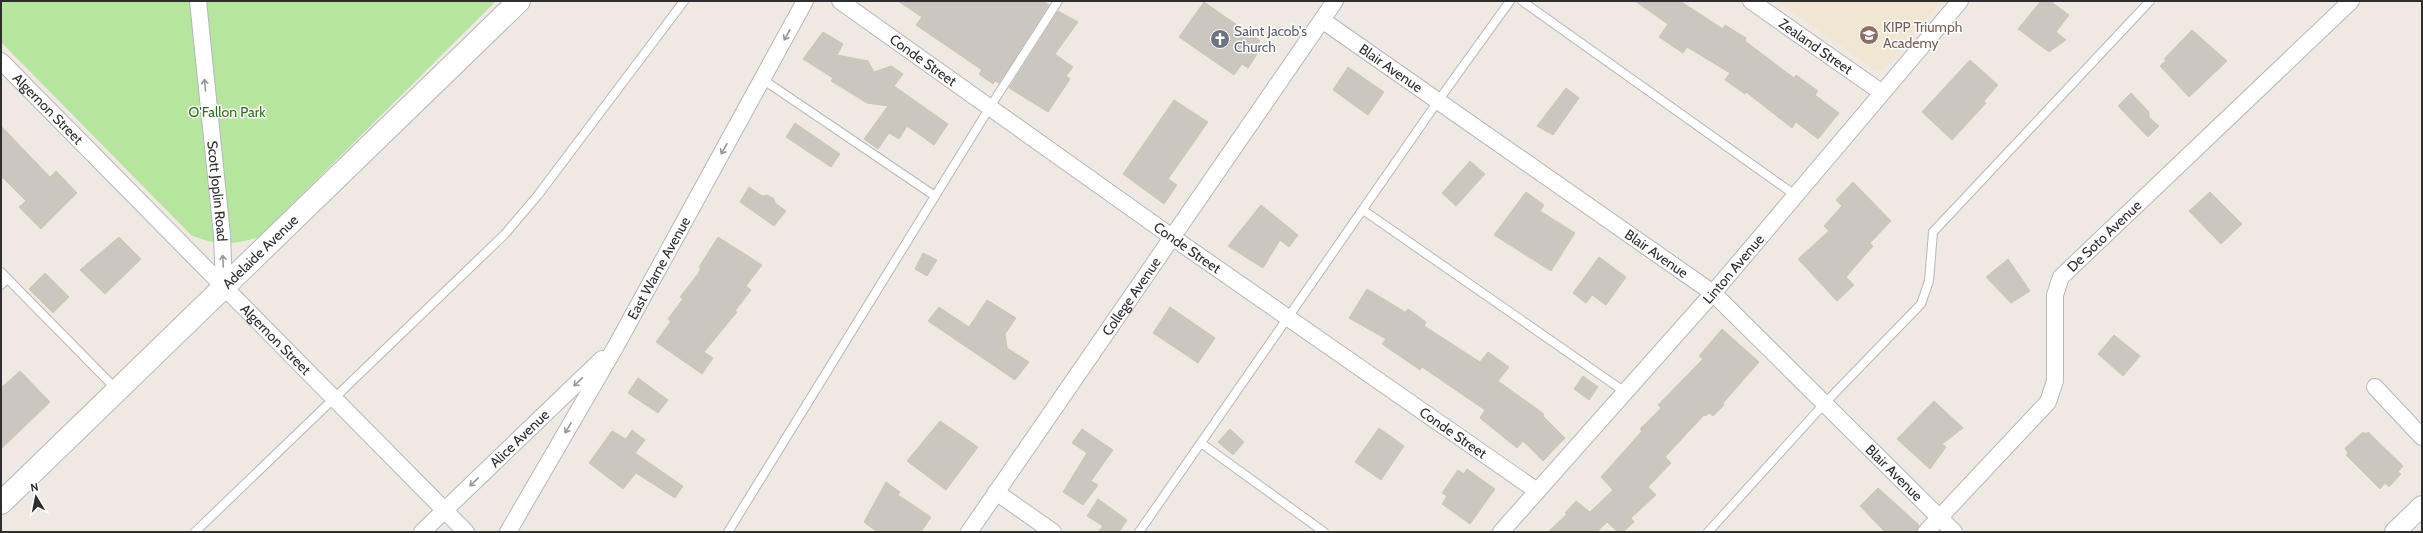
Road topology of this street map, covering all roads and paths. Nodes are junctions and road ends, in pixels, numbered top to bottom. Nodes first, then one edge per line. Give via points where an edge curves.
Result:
1 (198, 1) edge
2 (519, 1) edge
3 (684, 1) edge
4 (805, 1) edge
5 (840, 1) edge
6 (1058, 1) edge
7 (1335, 1) edge
8 (1510, 1) edge
9 (1522, 1) edge
10 (1751, 1) edge
11 (1960, 1) edge
12 (2150, 1) edge
13 (2351, 1) edge
14 (1322, 20) junction
15 (2, 63) edge
16 (762, 79) junction
17 (1881, 92) junction
18 (1438, 101) junction
19 (990, 107) junction
20 (1795, 195) junction
21 (935, 196) junction
22 (1363, 210) junction
23 (1172, 237) junction
24 (1, 272) edge
25 (8, 279) junction
26 (1, 285) edge
27 (224, 286) junction
28 (1713, 293) junction
29 (1288, 318) junction
30 (616, 346) junction
31 (2375, 387) dead end
32 (118, 390) junction
33 (1625, 392) junction
34 (333, 397) junction
35 (1825, 403) junction
36 (2422, 437) edge
37 (1201, 443) junction
38 (1537, 491) junction
39 (996, 492) junction
40 (1, 503) edge
41 (2422, 506) edge
42 (444, 510) junction
43 (1940, 518) junction
44 (195, 532) edge
45 (422, 532) edge
46 (466, 532) edge
47 (508, 532) edge
48 (728, 532) edge
49 (969, 532) edge
50 (1053, 532) edge
51 (1139, 532) edge
52 (1324, 532) edge
53 (1501, 532) edge
54 (1708, 532) edge
55 (1926, 532) edge
56 (1954, 532) edge
57 (2395, 532) edge

27 -> 1 street, Scott Joplin Road via 222,235
2 - 27 main road, Adelaide Avenue
3 - 34 lane via 538,195 505,234
4 -> 16 street, East Warne Avenue
5 - 19 street, Conde Street
6 - 19 lane
7 - 14 street, College Avenue
8 - 18 lane
9 - 20 lane
10 - 17 street, Zealand Street
11 - 17 street, Linton Avenue
12 - 35 lane via 1933,232 1929,281 1921,304
13 - 43 street, De Soto Avenue via 2061,277 2055,295 2056,381 2048,402
14 - 18 street, Blair Avenue
14 - 23 street, College Avenue
15 - 27 street, Algernon Street
16 - 21 lane
16 -> 30 street, East Warne Avenue
17 - 20 street, Linton Avenue
18 - 22 lane
18 - 28 street, Blair Avenue
19 - 21 lane
19 - 23 street, Conde Street
20 - 28 street, Linton Avenue
21 - 48 lane
22 - 29 lane
22 - 33 lane
23 - 29 street, Conde Street
23 - 39 street, College Avenue
24 - 25 lane
25 - 26 lane
25 - 32 lane
27 - 32 main road, Adelaide Avenue
27 - 34 street, Algernon Street
28 - 33 street, Linton Avenue
28 - 35 street, Blair Avenue
29 - 37 lane
29 - 38 street, Conde Street
30 -> 42 street, Alice Avenue
30 -> 47 street, East Warne Avenue
31 - 36 street
32 - 40 main road, Adelaide Avenue
33 - 38 street, Linton Avenue
34 - 42 street, Algernon Street
34 - 44 lane
35 - 43 street, Blair Avenue
35 - 54 lane
37 - 51 lane
37 - 52 lane
38 - 53 street, Linton Avenue
39 - 49 street, College Avenue
39 - 50 street
41 - 57 street
42 - 45 street, Alice Avenue
42 - 46 street, Algernon Street
43 - 55 street, De Soto Avenue
43 - 56 street, Blair Avenue

